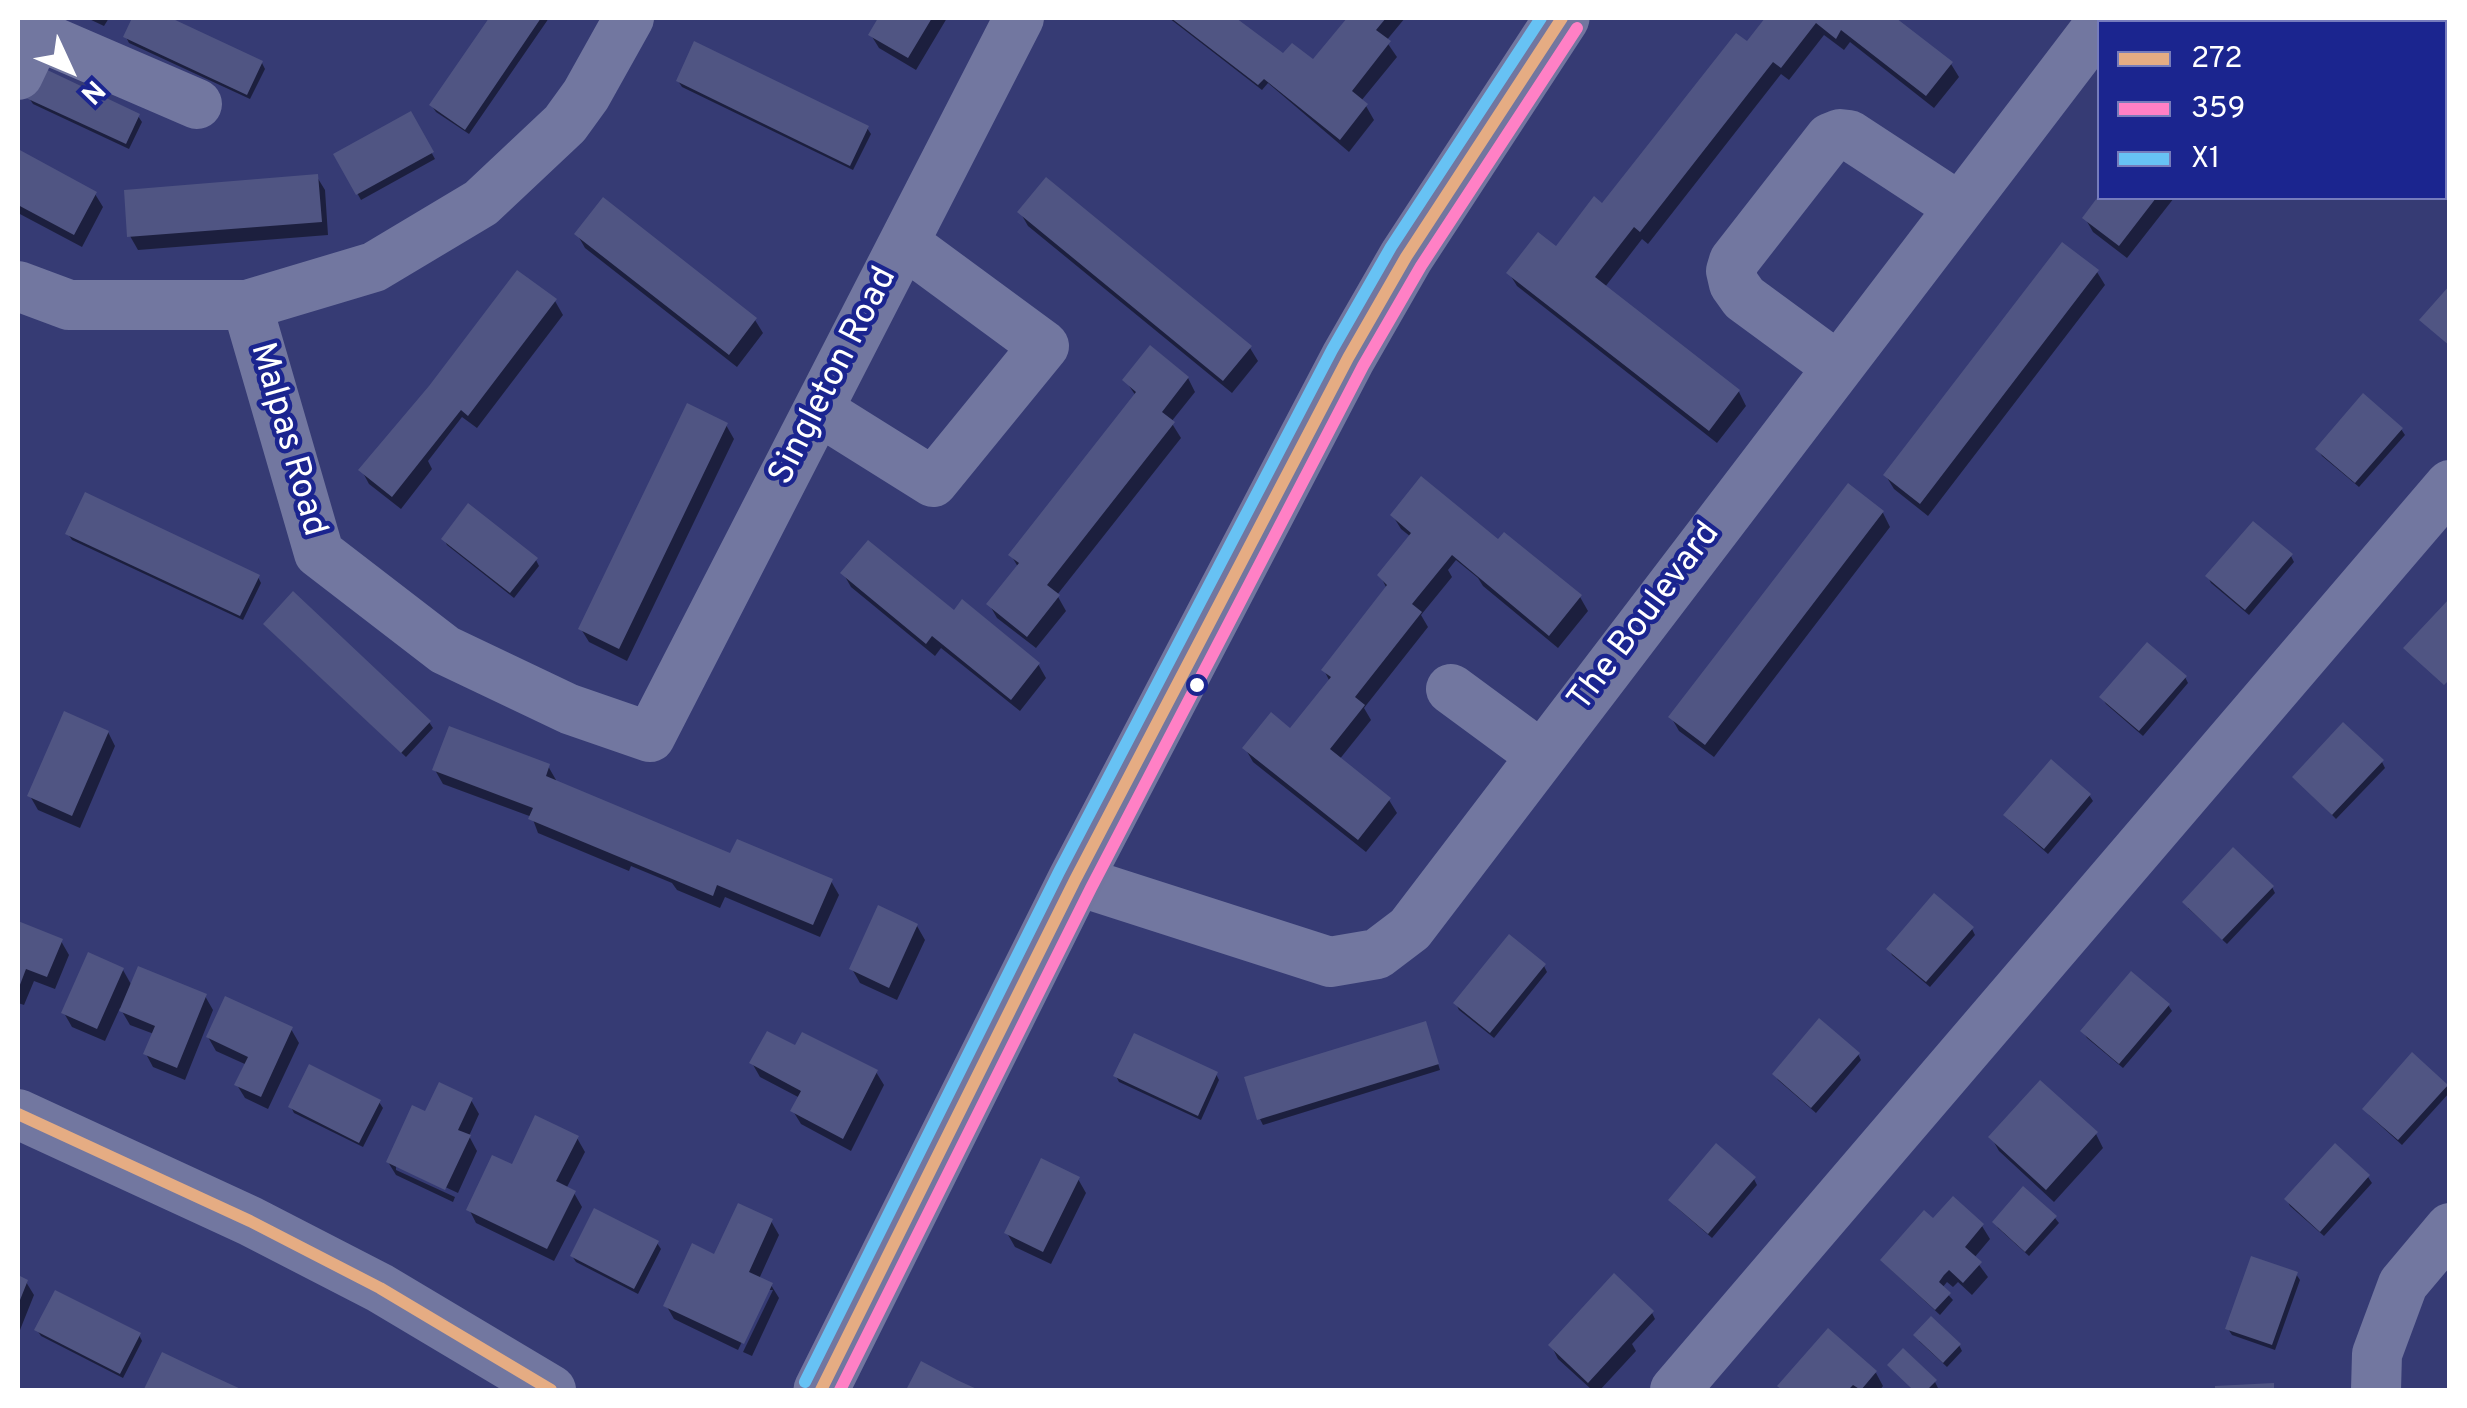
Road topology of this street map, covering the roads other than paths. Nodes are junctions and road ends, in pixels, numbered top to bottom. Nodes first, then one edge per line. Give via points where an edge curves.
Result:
1 (628, 18) edge
2 (1020, 18) edge
3 (1562, 18) edge
4 (2097, 28) edge
5 (18, 75) edge
6 (197, 104) dead end
7 (1958, 208) junction
8 (904, 243) junction
9 (18, 286) edge
10 (246, 305) junction
11 (1838, 367) junction
12 (818, 410) junction
13 (2450, 485) edge
14 (1451, 689) dead end
15 (650, 737) joint
16 (1542, 756) junction
17 (1075, 880) junction
18 (18, 1114) edge
19 (2450, 1228) edge
20 (550, 1390) edge
21 (821, 1390) edge
22 (1675, 1390) edge
23 (2376, 1390) edge

1 - 10 street via 565,124 481,203 374,267
2 - 8 street, Singleton Road
3 - 17 main road via 1348,358
4 - 7 street, The Boulevard
5 - 6 street via 36,35
7 - 11 street, The Boulevard
7 - 11 street via 1840,134 1830,138 1734,261 1734,284 1744,298
8 - 12 street, Singleton Road
8 - 12 street via 1044,346 932,482
9 - 10 street via 69,305
10 - 15 street, Malpas Road via 319,553 446,650 569,709
11 - 16 street, The Boulevard
12 - 15 street, Singleton Road
13 - 22 street
14 - 16 street
16 - 17 street, The Boulevard via 1410,929 1377,954 1330,962
17 - 21 main road
18 - 20 street via 380,1288
19 - 23 street via 2403,1284 2377,1354

